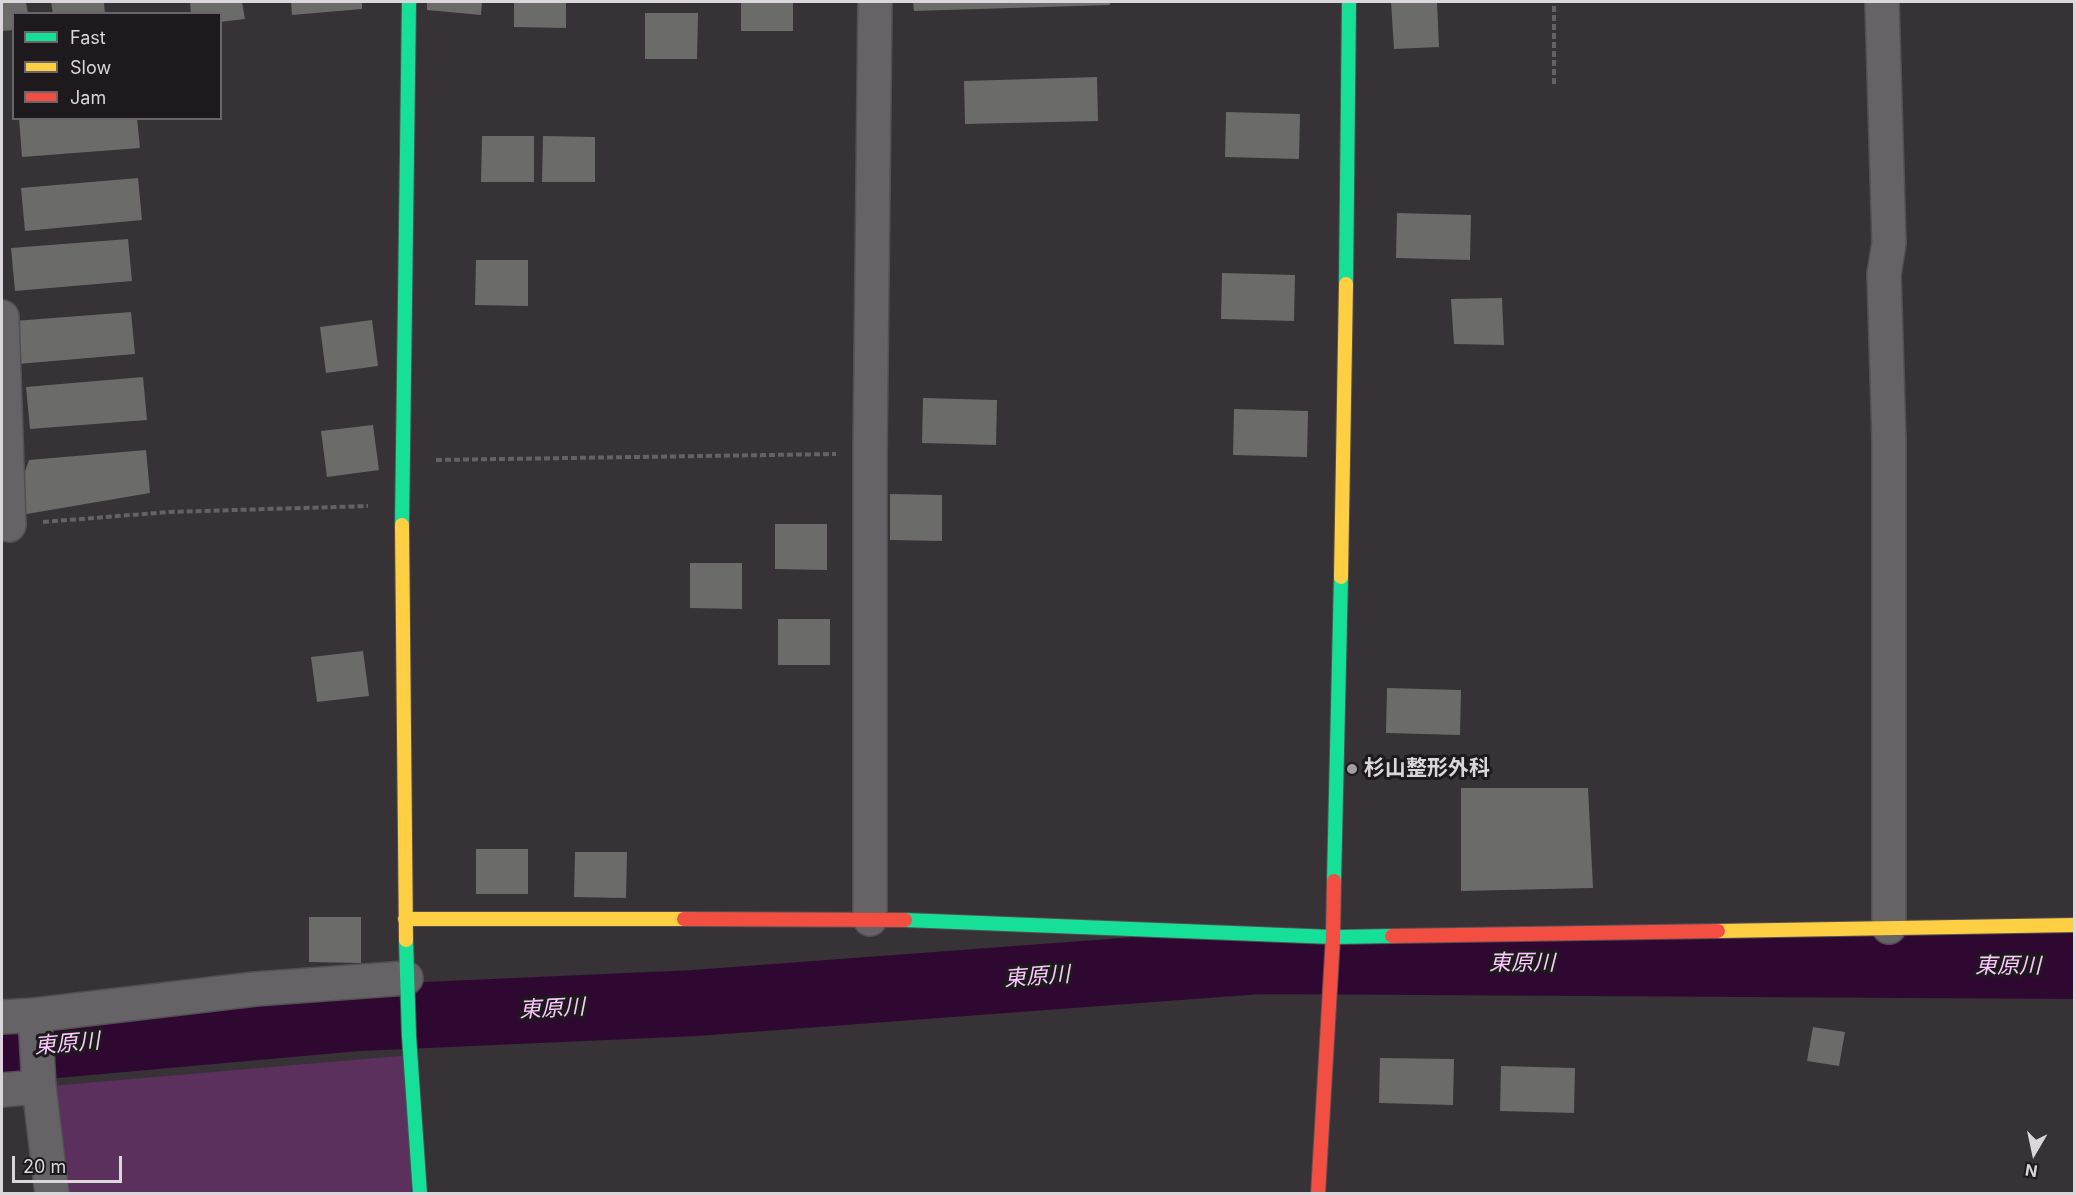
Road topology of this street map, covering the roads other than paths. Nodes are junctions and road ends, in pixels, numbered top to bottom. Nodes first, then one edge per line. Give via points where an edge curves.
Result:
1 (409, 2) edge
2 (875, 2) edge
3 (1349, 2) edge
4 (1882, 2) edge
5 (2, 317) edge
6 (9, 525) road end
7 (405, 919) junction
8 (870, 919) junction
9 (2074, 925) edge
10 (1889, 927) junction
11 (1333, 937) junction
12 (406, 978) junction
13 (35, 1015) junction
14 (2, 1017) edge
15 (39, 1087) junction
16 (2, 1090) edge
17 (52, 1194) edge
18 (420, 1194) edge
19 (1318, 1194) edge

1 - 7 street via 402,461
2 - 8 street
3 - 11 street
4 - 10 street via 1889,243 1884,274 1889,441
5 - 6 street
7 - 8 street
7 - 12 street
8 - 11 street
9 - 10 street
10 - 11 street
11 - 19 street
12 - 13 street via 255,989
12 - 18 street
13 - 14 street
13 - 15 street
15 - 16 street
15 - 17 street

